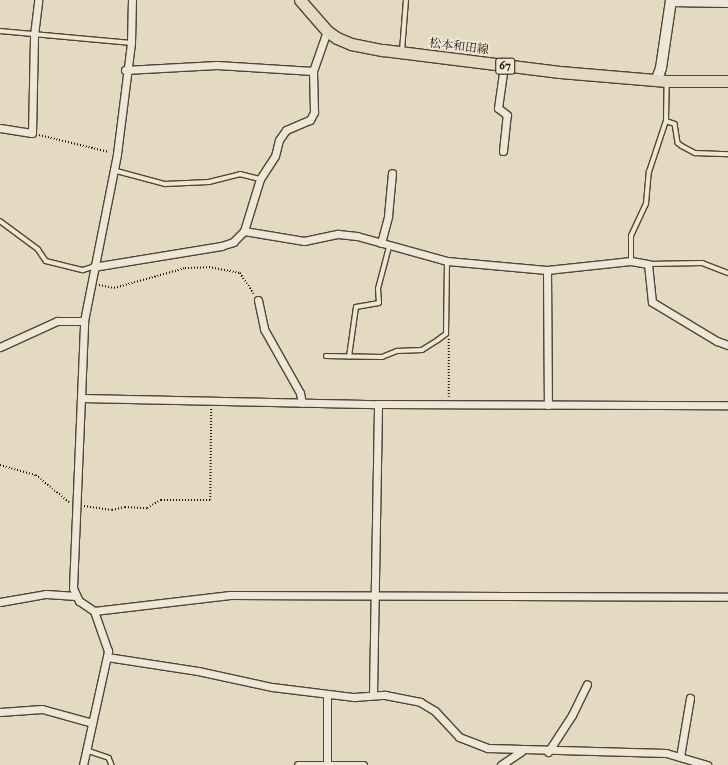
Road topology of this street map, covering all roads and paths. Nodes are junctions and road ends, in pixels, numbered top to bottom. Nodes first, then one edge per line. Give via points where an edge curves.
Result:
1 (38, 0) edge
2 (132, 0) edge
3 (300, 0) edge
4 (406, 0) edge
5 (670, 1) edge
6 (728, 3) edge
7 (0, 31) edge
8 (327, 31) junction
9 (34, 35) junction
10 (131, 43) junction
11 (402, 53) junction
12 (504, 66) junction
13 (126, 70) junction
14 (313, 71) junction
15 (662, 80) junction
16 (728, 81) edge
17 (666, 121) junction
18 (0, 128) edge
19 (32, 133) junction
20 (503, 151) dead end
21 (117, 154) junction
22 (728, 154) edge
23 (113, 170) junction
24 (392, 173) dead end
25 (260, 179) junction
26 (0, 221) edge
27 (244, 231) junction
28 (380, 244) junction
29 (389, 247) junction
30 (447, 261) junction
31 (631, 261) junction
32 (648, 264) junction
33 (92, 267) junction
34 (547, 270) junction
35 (728, 273) edge
36 (89, 284) junction
37 (258, 300) joint
38 (84, 321) junction
39 (446, 334) junction
40 (728, 345) edge
41 (0, 347) edge
42 (326, 356) dead end
43 (349, 356) junction
44 (81, 398) junction
45 (211, 402) junction
46 (302, 403) junction
47 (378, 404) junction
48 (449, 405) junction
49 (548, 405) junction
50 (728, 405) edge
51 (0, 465) edge
52 (75, 505) junction
53 (76, 596) junction
54 (374, 597) junction
55 (728, 597) edge
56 (0, 602) edge
57 (94, 611) junction
58 (108, 657) junction
59 (587, 684) dead end
60 (327, 694) junction
61 (373, 694) junction
62 (690, 698) dead end
63 (0, 712) edge
64 (92, 723) junction
65 (86, 750) junction
66 (522, 751) junction
67 (548, 752) junction
68 (680, 757) junction
69 (327, 764) edge
70 (83, 765) edge
71 (112, 765) edge
72 (298, 765) edge
73 (364, 765) edge
74 (501, 765) edge
75 (707, 765) edge

1 - 9 street
2 - 10 street
3 - 8 main road, 松本和田線 / 67
4 - 11 lane
5 - 6 street
5 - 15 main road via 661,68
7 - 9 lane
8 - 11 main road, 松本和田線 / 67 via 351,44
8 - 14 street
9 - 10 lane
9 - 19 street
10 - 13 street
11 - 12 main road, 松本和田線 / 67
12 - 15 main road, 松本和田線 / 67
12 - 20 street via 498,108 507,115
13 - 14 street via 217,65
13 - 21 street
14 - 25 street via 314,112 310,120 286,130 275,156
15 - 16 main road, 松本和田線 / 67
15 - 17 lane
17 - 22 lane via 676,124 678,143 695,153
17 - 31 lane via 650,172 646,204 631,236
18 - 19 street
19 - 21 path
21 - 23 street
23 - 25 lane via 165,184 209,182 240,174
23 - 33 street
24 - 28 street via 388,216
25 - 27 street
26 - 33 lane via 38,248 46,261 83,270
27 - 28 street via 304,241 338,234 357,236
27 - 33 street via 233,242 221,246
28 - 29 street
29 - 30 street
29 - 43 lane via 378,289 379,303 356,307
30 - 34 street
30 - 39 lane
31 - 32 street
31 - 34 street
32 - 35 lane via 702,263
32 - 40 street via 652,302
33 - 36 street
34 - 49 street
36 - 37 path via 114,288 185,268 209,267 240,273
36 - 38 street
37 - 46 street via 264,329 297,386
38 - 41 street via 57,320
38 - 44 street
39 - 43 lane via 422,350 397,350 382,357
39 - 48 path via 450,341
42 - 43 lane
44 - 45 street
44 - 52 street
45 - 46 street
45 - 52 path via 210,500 161,500 148,508 125,507 112,510
46 - 47 street
47 - 48 street
47 - 54 street
48 - 49 street
49 - 50 street
51 - 52 path via 36,475
52 - 53 street via 73,588
53 - 56 street via 46,594
53 - 57 street
54 - 55 street
54 - 57 street via 230,595
54 - 61 street
57 - 58 street
58 - 60 street
58 - 64 street
59 - 67 street via 572,715
60 - 61 street via 354,697
60 - 69 street
61 - 66 street via 420,702 468,741 488,748
62 - 68 street
63 - 64 street via 42,709
64 - 65 street
65 - 70 street
65 - 71 lane via 109,758
66 - 67 street
66 - 74 street
67 - 68 street via 666,753
68 - 75 street
69 - 72 street
69 - 73 street

